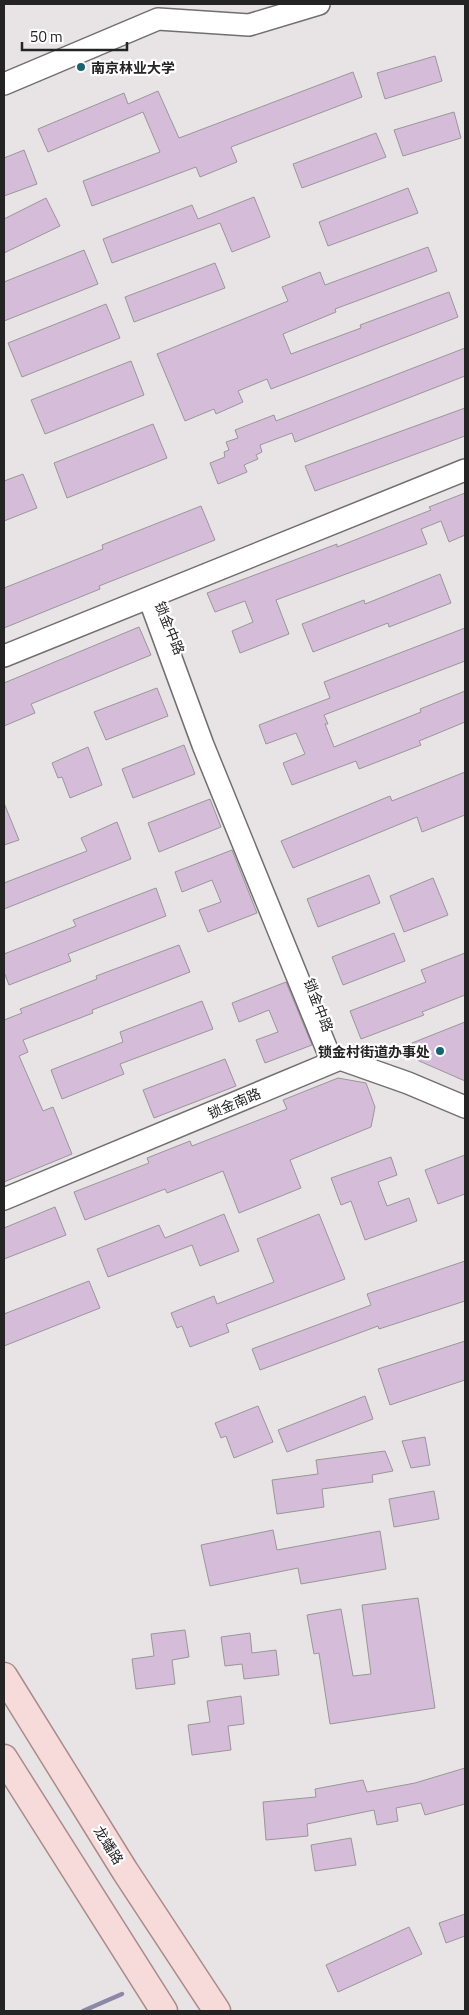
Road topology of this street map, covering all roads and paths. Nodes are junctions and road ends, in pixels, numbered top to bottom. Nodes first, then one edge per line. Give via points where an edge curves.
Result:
1 (319, 4) edge
2 (155, 12) edge
3 (4, 84) edge
4 (465, 470) edge
5 (153, 596) junction
6 (4, 656) edge
7 (340, 1059) junction
8 (465, 1107) edge
9 (4, 1199) edge
10 (4, 1676) edge
11 (4, 1758) edge
12 (164, 2011) edge
13 (217, 2011) edge

1 - 2 street via 248,25
2 - 3 street
4 - 5 street
5 - 6 street
5 - 7 street, 锁金中路 via 203,745 330,1057
7 - 8 street
7 - 9 street, 锁金南路
10 - 13 main road, 龙蟠路 via 125,1871
11 - 12 main road

